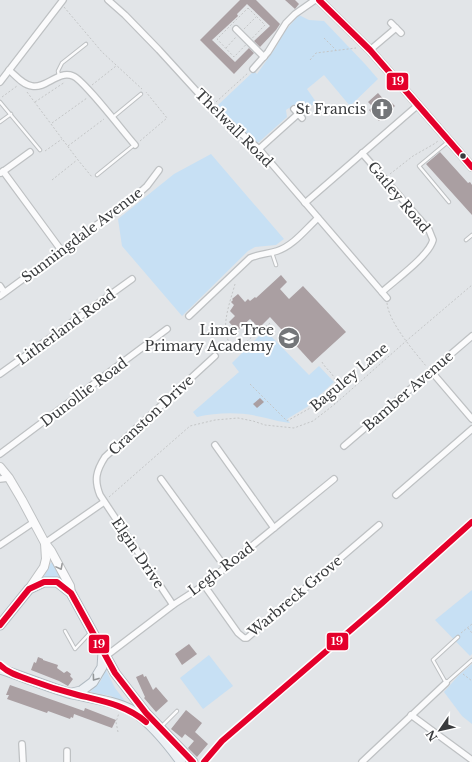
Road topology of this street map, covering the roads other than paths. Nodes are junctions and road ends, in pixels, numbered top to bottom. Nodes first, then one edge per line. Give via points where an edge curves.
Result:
1 (108, 0) edge
2 (315, 0) edge
3 (319, 0) edge
4 (62, 1) edge
5 (391, 22) dead end
6 (236, 28) dead end
7 (396, 28) junction
8 (401, 33) dead end
9 (86, 44) dead end
10 (370, 50) junction
11 (264, 57) junction
12 (253, 69) road end
13 (9, 70) junction
14 (59, 76) junction
15 (0, 82) edge
16 (141, 94) dead end
17 (0, 102) edge
18 (418, 105) junction
19 (11, 114) junction
20 (298, 114) dead end
21 (111, 116) junction
22 (0, 122) edge
23 (449, 140) junction
24 (134, 145) joint
25 (258, 149) junction
26 (40, 150) dead end
27 (30, 152) dead end
28 (362, 153) junction
29 (472, 167) edge
30 (159, 170) dead end
31 (2, 172) edge
32 (97, 175) road end
33 (449, 202) dead end
34 (305, 203) junction
35 (318, 218) junction
36 (472, 235) edge
37 (466, 240) dead end
38 (61, 250) junction
39 (272, 252) junction
40 (276, 265) dead end
41 (132, 279) dead end
42 (0, 286) edge
43 (382, 292) junction
44 (2, 294) edge
45 (387, 298) road end
46 (189, 316) dead end
47 (167, 329) dead end
48 (472, 336) edge
49 (215, 356) road end
50 (431, 371) junction
51 (0, 374) edge
52 (472, 419) edge
53 (472, 429) edge
54 (215, 445) dead end
55 (344, 446) dead end
56 (0, 454) edge
57 (0, 467) edge
58 (9, 478) junction
59 (0, 479) edge
60 (161, 479) dead end
61 (334, 479) dead end
62 (396, 495) dead end
63 (104, 502) junction
64 (34, 522) junction
65 (472, 522) edge
66 (379, 525) dead end
67 (274, 528) junction
68 (45, 543) junction
69 (0, 545) edge
70 (225, 567) junction
71 (204, 585) junction
72 (29, 589) junction
73 (72, 593) junction
74 (172, 605) junction
75 (0, 625) edge
76 (65, 631) dead end
77 (92, 631) junction
78 (458, 636) road end
79 (105, 654) junction
80 (472, 660) edge
81 (2, 671) edge
82 (446, 683) junction
83 (72, 694) junction
84 (177, 711) dead end
85 (411, 715) junction
86 (160, 727) junction
87 (22, 744) dead end
88 (67, 751) dead end
89 (472, 760) edge
90 (23, 762) edge
91 (67, 762) edge
92 (181, 762) edge
93 (193, 762) edge
94 (204, 762) edge
95 (362, 762) edge

1 - 25 street, Thelwall Road via 211,107
2 - 11 street via 286,22
3 - 10 street
4 - 13 street
5 - 7 street
6 - 11 street
7 - 8 street
7 - 10 street
9 - 14 lane via 62,63 58,71
10 - 18 street
11 - 12 street
13 - 14 street via 24,83 32,86
13 - 15 street
14 - 21 street via 74,76
16 - 21 lane
17 - 19 lane
18 - 23 street
18 - 28 street
19 - 22 lane
19 - 26 lane
20 - 25 street
21 - 24 street
23 - 29 street
23 - 33 lane via 419,166
24 - 32 lane
25 - 34 street, Thelwall Road
27 - 31 street
28 - 34 street
28 - 43 street, Gatley Road via 429,230 433,240 424,255
30 - 38 street, Sunningdale Avenue via 136,196
31 - 38 street
34 - 35 street, Thelwall Road
35 - 39 street via 290,244
35 - 43 street, Thelwall Road
36 - 37 lane
38 - 44 street, Sunningdale Avenue
39 - 40 lane
39 - 46 street via 250,258
41 - 51 street, Litherland Road
42 - 44 street
43 - 45 street, Thelwall Road
47 - 56 street, Dunollie Road
48 - 50 street, Bamber Avenue
49 - 63 street, Cranston Drive via 105,457 100,464 96,482
50 - 52 street
50 - 55 street, Bamber Avenue
53 - 62 street
54 - 67 street
57 - 58 street
58 - 59 street
58 - 64 street
60 - 70 street
61 - 67 street, Legh Road
63 - 68 street
63 - 74 street, Elgin Drive
64 - 68 street
64 - 69 street
65 - 94 street via 228,736
66 - 71 street, Warbreck Grove via 247,638 238,633
67 - 70 street, Legh Road
68 - 72 street via 44,567
68 -> 73 street
70 - 71 street, Legh Road
71 - 74 street, Legh Road
72 - 73 main road via 44,582 57,582
72 - 75 main road
73 - 77 main road
74 - 79 street, Legh Road
76 - 77 lane via 76,649
77 - 79 main road
78 - 82 lane via 433,660
79 -> 83 main road via 102,667 92,682 81,691
79 - 86 main road via 135,700
80 - 82 lane
81 - 83 main road
82 - 85 street
83 - 92 main road via 132,710 142,717
84 - 86 lane
85 - 89 street
85 - 95 street
86 - 93 main road
87 - 90 street
88 - 91 street

